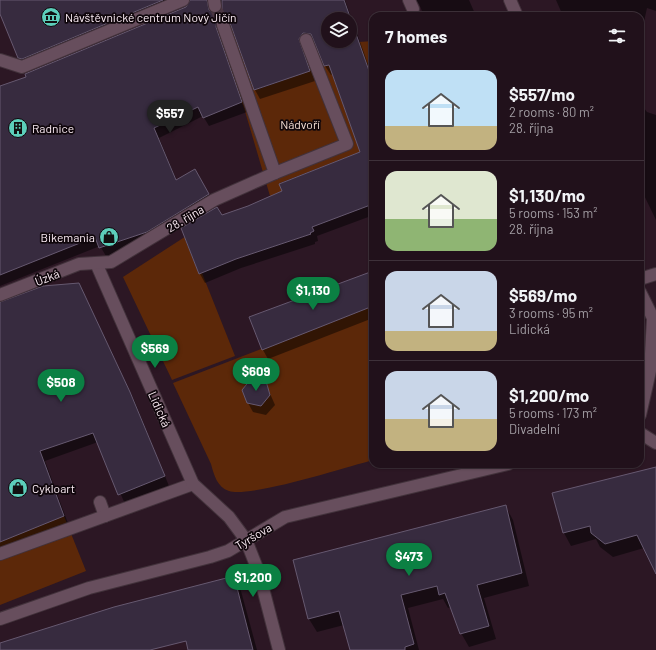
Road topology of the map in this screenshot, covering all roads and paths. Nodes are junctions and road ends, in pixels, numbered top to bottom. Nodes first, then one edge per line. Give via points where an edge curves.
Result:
1 (183, 0) edge
2 (510, 0) edge
3 (515, 12) edge
4 (223, 25) tunnel mouth
5 (306, 40) dead end
6 (0, 60) edge
7 (275, 173) junction
8 (96, 263) junction
9 (656, 274) edge
10 (644, 278) edge
11 (0, 295) edge
12 (644, 300) edge
13 (644, 397) edge
14 (644, 436) edge
15 (656, 443) edge
16 (491, 468) edge
17 (193, 484) junction
18 (100, 502) dead end
19 (105, 516) junction
20 (246, 540) junction
21 (0, 554) edge
22 (0, 619) edge
23 (279, 650) edge

1 - 6 street via 22,67
2 - 3 street
4 - 7 street
5 - 7 street, 28. října via 347,144
7 - 8 street, 28. října via 214,200 111,262
8 - 11 street, Úzká via 79,264
8 - 17 street, Lidická
9 - 10 street
12 - 13 street via 653,318 650,371
14 - 15 street
16 - 20 street, Tyršova via 285,517
17 - 19 street
17 - 20 street, Lidická via 229,517
18 - 19 street
19 - 21 street
20 - 22 street, Tyršova via 210,557 89,588
20 - 23 street, Lidická via 259,573

